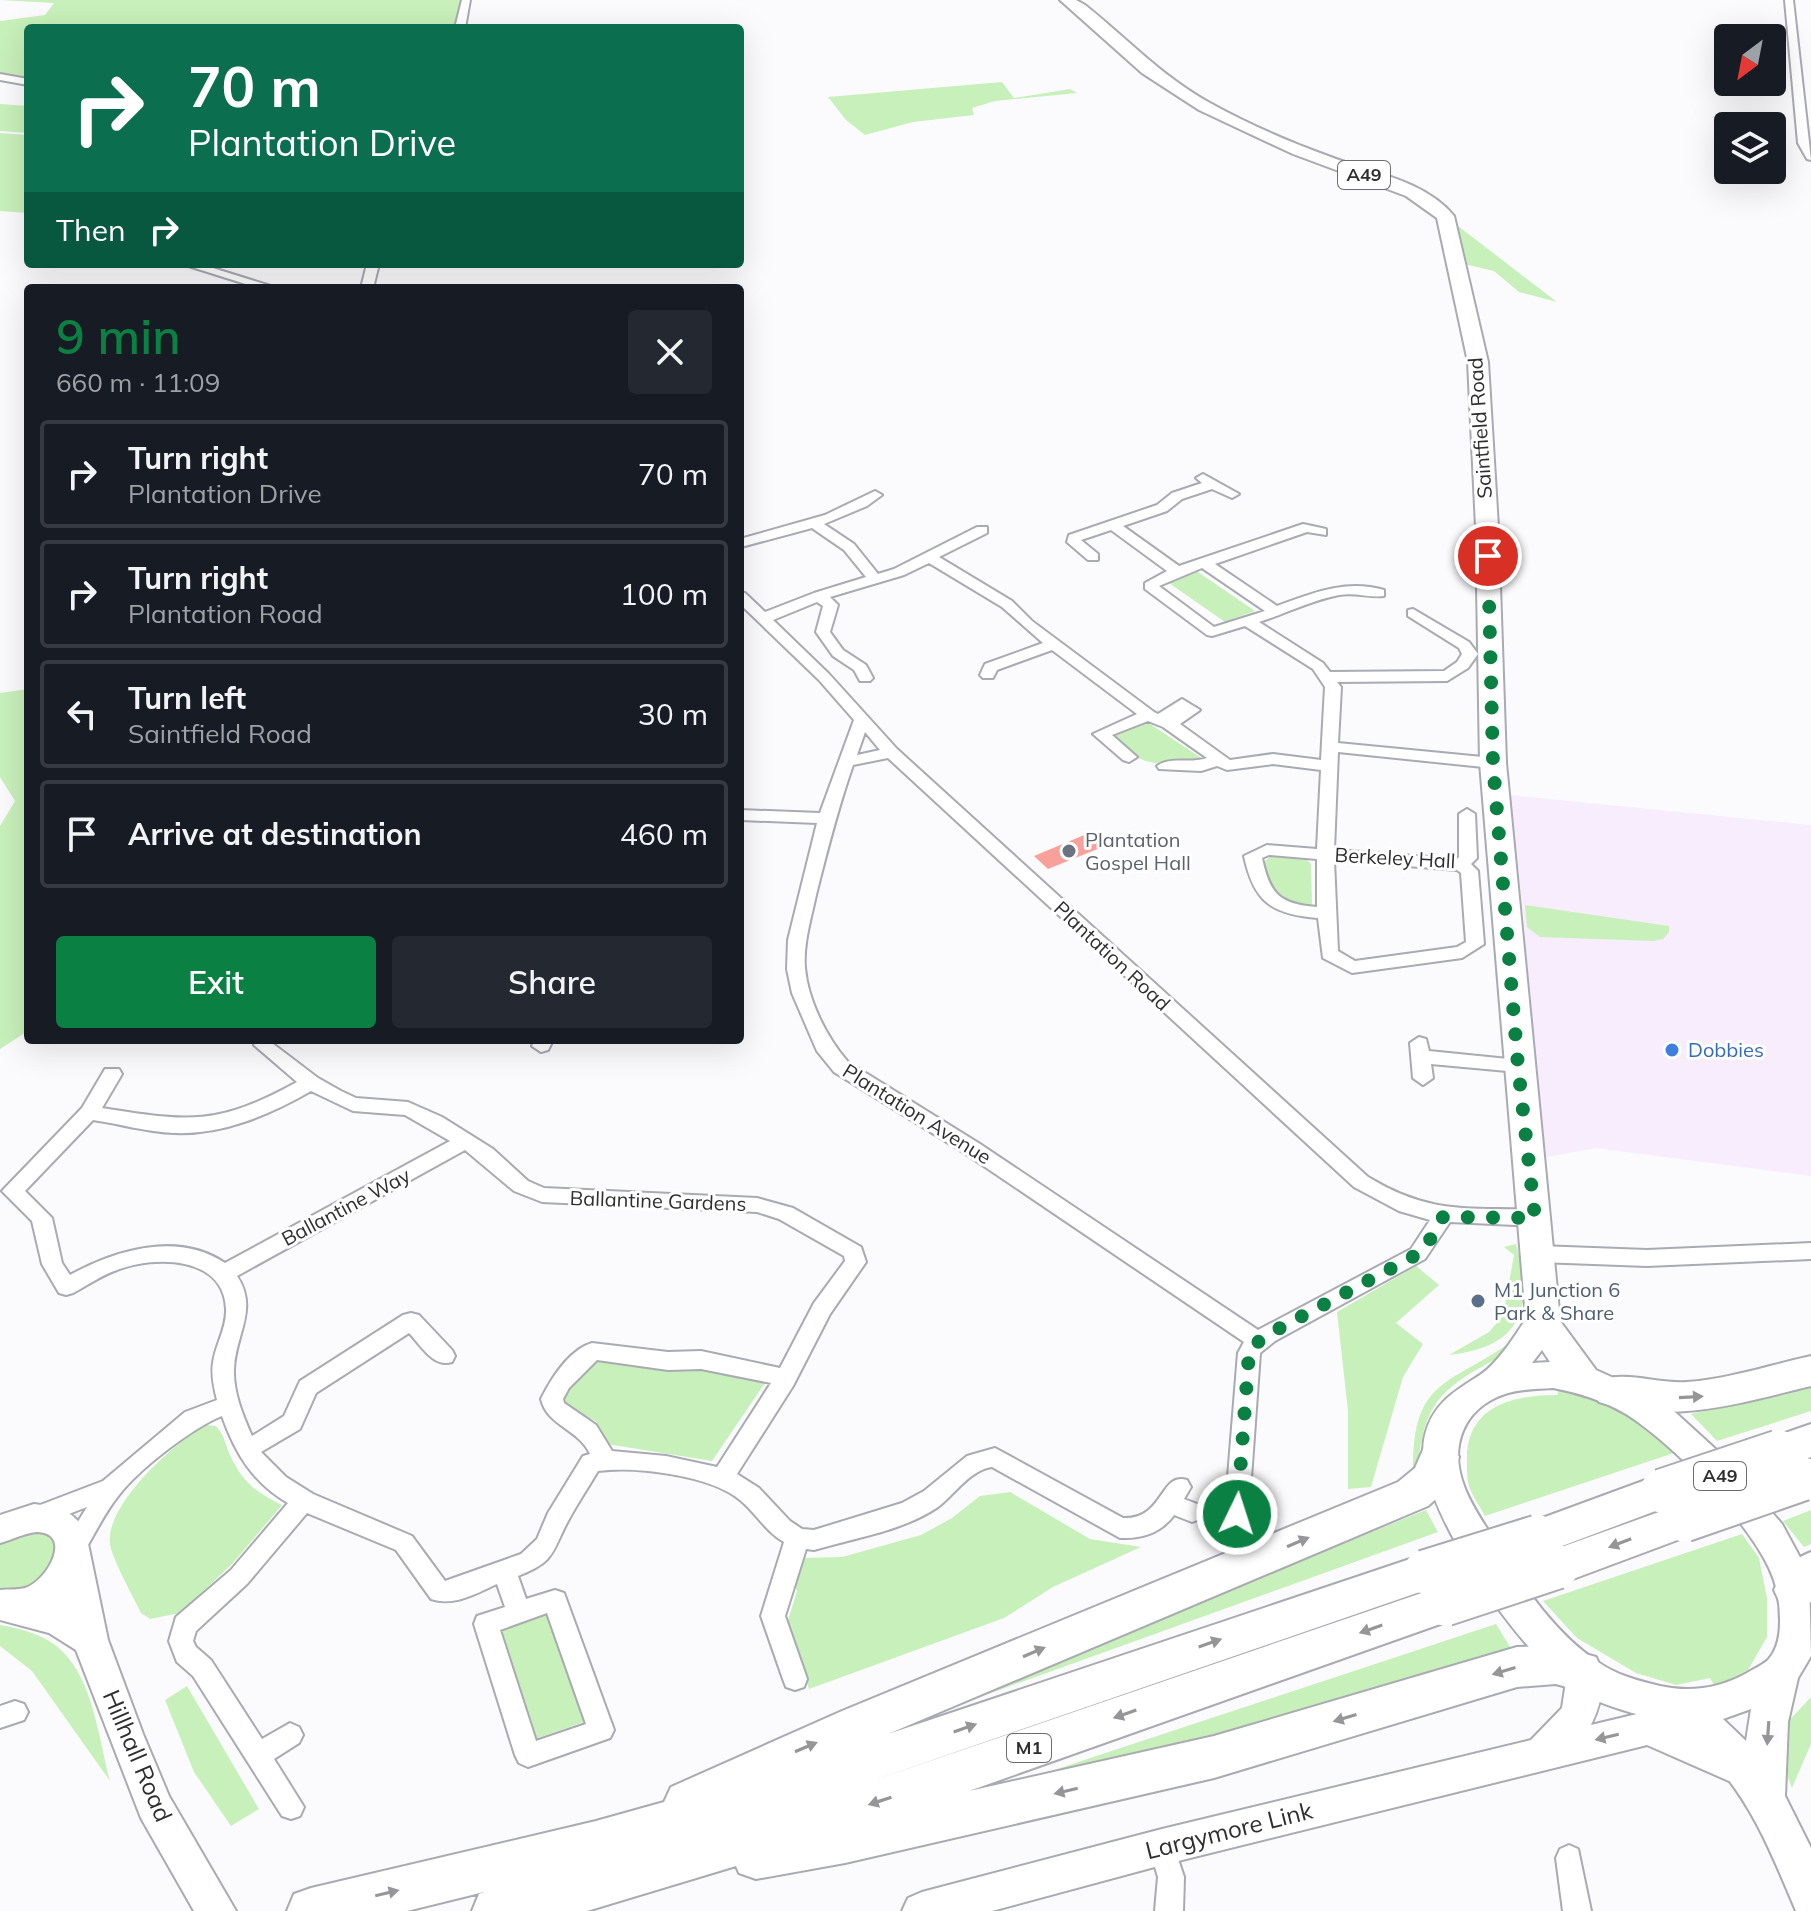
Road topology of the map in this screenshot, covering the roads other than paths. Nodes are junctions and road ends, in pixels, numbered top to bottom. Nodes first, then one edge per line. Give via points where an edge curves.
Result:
1 (466, 0) edge
2 (1067, 0) edge
3 (1789, 0) edge
4 (461, 24) edge
5 (0, 77) edge
6 (24, 81) edge
7 (1811, 157) edge
8 (202, 268) edge
9 (257, 284) edge
10 (1232, 494) dead end
11 (875, 495) dead end
12 (811, 521) junction
13 (1113, 525) junction
14 (1312, 526) dead end
15 (976, 537) dead end
16 (744, 542) edge
17 (1093, 557) dead end
18 (931, 558) junction
19 (1206, 564) junction
20 (1179, 573) junction
21 (876, 580) junction
22 (1371, 587) dead end
23 (819, 596) junction
24 (744, 600) edge
25 (1276, 612) junction
26 (1413, 613) dead end
27 (764, 618) junction
28 (1248, 622) junction
29 (1055, 644) junction
30 (987, 668) dead end
31 (1329, 677) junction
32 (865, 678) dead end
33 (1159, 720) junction
34 (861, 721) junction
35 (1331, 747) junction
36 (891, 752) junction
37 (1129, 757) dead end
38 (1217, 760) junction
39 (845, 762) junction
40 (1493, 763) junction
41 (1165, 766) dead end
42 (1330, 766) junction
43 (1467, 814) dead end
44 (744, 815) edge
45 (826, 818) junction
46 (1324, 854) junction
47 (1461, 865) junction
48 (1325, 913) junction
49 (263, 1045) dead end
50 (1518, 1066) junction
51 (112, 1074) dead end
52 (1423, 1078) dead end
53 (311, 1083) junction
54 (89, 1113) junction
55 (466, 1141) junction
56 (1443, 1217) junction
57 (1535, 1218) junction
58 (1811, 1251) edge
59 (1539, 1254) junction
60 (225, 1273) junction
61 (1543, 1321) junction
62 (1258, 1341) junction
63 (444, 1356) dead end
64 (1811, 1371) edge
65 (785, 1380) junction
66 (1496, 1381) junction
67 (1598, 1385) junction
68 (230, 1404) junction
69 (247, 1449) junction
70 (1439, 1457) junction
71 (604, 1459) junction
72 (1801, 1462) edge
73 (722, 1478) junction
74 (111, 1488) junction
75 (304, 1500) junction
76 (1192, 1512) dead end
77 (1257, 1517) dead end
78 (16, 1524) edge
79 (797, 1540) junction
80 (74, 1553) junction
81 (505, 1572) junction
82 (1803, 1580) edge
83 (3, 1605) edge
84 (519, 1613) junction
85 (90, 1640) junction
86 (1781, 1672) junction
87 (1583, 1673) junction
88 (795, 1679) dead end
89 (1665, 1715) junction
90 (290, 1735) dead end
91 (1537, 1754) junction
92 (258, 1755) junction
93 (1759, 1786) junction
94 (291, 1807) dead end
95 (1162, 1847) junction
96 (1569, 1858) dead end
97 (604, 1863) junction
98 (1811, 1897) edge
99 (216, 1911) edge
100 (311, 1911) edge
101 (496, 1911) edge
102 (922, 1911) edge
103 (1169, 1911) edge
104 (1577, 1911) edge

1 - 4 street
2 - 40 main road, Saintfield Road / A49 via 1096,19 1160,79 1201,104 1276,141 1405,190 1445,216 1478,362
3 - 7 street via 1803,143
5 - 6 street
8 - 9 street
10 - 13 street via 1208,481 1162,508
11 - 12 street via 852,509
12 - 16 street
12 - 21 street via 849,547
13 - 17 street via 1074,538
13 - 20 street
14 - 19 street
15 - 18 street
18 - 21 street
18 - 29 street via 998,597
19 - 20 street
19 - 25 street
20 - 28 street via 1153,583 1152,590 1212,632
21 - 23 street
22 - 25 street
23 - 27 street
23 - 32 street via 831,605 823,632
24 - 27 street, Plantation Road
25 - 28 street
26 - 31 street via 1470,654 1452,681
27 - 34 street, Plantation Road
28 - 31 street
29 - 30 street
29 - 33 street
31 - 35 street, Berkeley Hall
33 - 37 street via 1101,734
33 - 38 street
34 - 36 street, Plantation Road
34 - 39 street, Plantation Avenue
35 - 40 street
35 - 42 street, Berkeley Hall
36 - 39 street
36 - 56 street, Plantation Road via 1361,1182 1405,1206
38 - 41 street via 1201,766
38 - 42 street via 1233,765 1273,759
39 - 45 street, Plantation Avenue
40 - 50 main road, Saintfield Road / A49
42 - 46 street, Berkeley Hall
43 - 47 street, Berkeley Hall via 1468,858
44 - 45 street
45 - 62 street, Plantation Avenue via 795,954 801,993 831,1059
46 - 47 street, Berkeley Hall
46 - 48 street
46 - 48 street, Berkeley Hall via 1267,850 1253,856 1257,883 1275,903 1291,911
47 - 48 street via 1469,871 1475,944 1462,952 1352,967 1329,954
49 - 53 street
50 - 52 street via 1420,1050
50 - 57 main road, Saintfield Road / A49
51 - 54 street
53 - 54 street via 270,1106 187,1127
53 - 55 street via 353,1104 408,1109
54 - 60 street via 12,1191 42,1218 52,1264 66,1287 114,1263 155,1253 202,1258
55 - 60 street, Ballantine Way
55 - 65 street, Ballantine Gardens via 521,1186 542,1195 757,1205 786,1213 844,1244 856,1262 822,1309
56 - 57 street, Plantation Road
56 - 62 street via 1418,1254
57 - 59 main road, Saintfield Road / A49
58 - 59 street via 1647,1258
59 - 61 main road, Saintfield Road / A49
60 - 68 street via 237,1309 223,1368
61 - 66 main road, A49
61 - 67 main road, Saintfield Road / A49 via 1558,1348
62 - 77 street via 1249,1353 1237,1514
63 - 69 street via 411,1321 308,1387 285,1429
67 -> 64 highway via 1683,1398
65 - 71 street via 701,1360 592,1351 552,1399 554,1408 594,1435
65 - 73 street, Ballantine Gardens
66 - 67 main road, A49 via 1538,1374
66 - 70 main road, A49 via 1452,1411 1441,1434
67 - 82 main road, A49 via 1641,1406 1693,1446
68 - 69 street
68 - 74 street via 193,1418
69 - 75 street via 257,1465
70 - 87 main road, A49 via 1441,1475 1461,1517 1530,1621
97 -> 70 highway via 754,1769 1413,1494 1432,1478
71 - 73 street
71 - 81 street via 591,1463 581,1478 547,1545
72 - 97 highway, M1, bridge via 1435,1588 897,1795
73 - 79 street via 743,1488
74 - 78 street
74 - 80 street
75 - 81 street via 409,1547 440,1592
75 - 92 street via 239,1577 185,1625 181,1641
76 - 79 street via 1174,1495 1155,1521 1140,1530 1120,1528 995,1457 982,1457 921,1506 814,1540
78 - 80 street via 49,1520 62,1525 71,1534
79 - 88 street via 773,1616
80 - 83 street via 56,1585 41,1596
80 - 85 street, Hillhall Road
81 - 84 street
82 - 86 main road, A49 via 1795,1650
83 - 85 street via 58,1620
84 - 84 street via 555,1600 601,1730 528,1755 486,1624
85 - 99 street, Hillhall Road via 154,1806
86 - 89 main road, A49 via 1733,1699
86 -> 93 main road, A49
87 - 89 main road, A49
87 - 91 street, Largymore Link via 1577,1719 1569,1732
87 -> 97 highway via 1556,1665 1517,1667 1214,1757 845,1841
89 -> 91 street, Largymore Link
89 - 93 main road, A49 via 1719,1739
90 - 92 street
91 - 95 street, Largymore Link
92 - 94 street
93 - 98 main road, A49
95 - 102 street, Largymore Link
95 - 103 street via 1171,1877
96 - 104 street
100 -> 97 highway, M1
97 - 101 highway, M1

